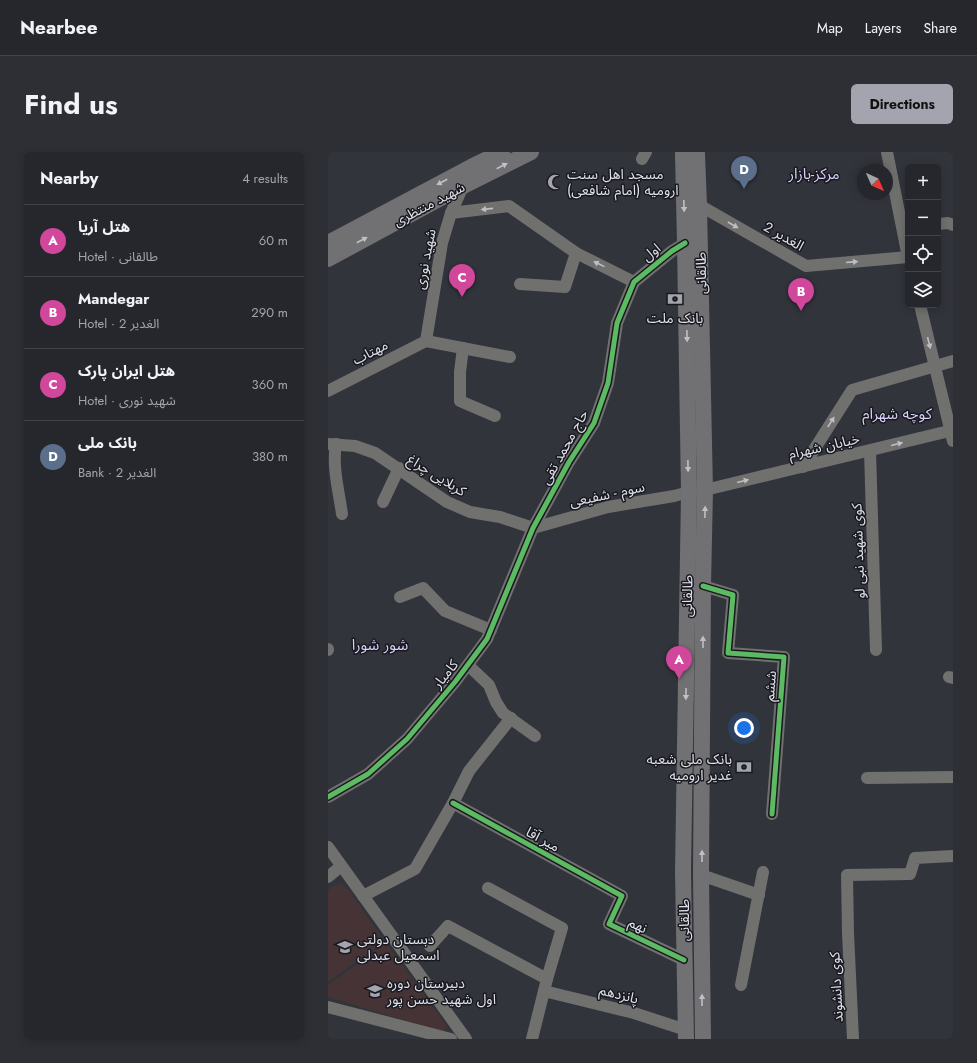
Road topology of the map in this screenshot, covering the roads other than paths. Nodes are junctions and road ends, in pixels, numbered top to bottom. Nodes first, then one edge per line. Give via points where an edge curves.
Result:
1 (502, 152) edge
2 (531, 152) edge
3 (887, 152) edge
4 (692, 153) edge
5 (474, 173) junction
6 (463, 186) junction
7 (699, 205) junction
8 (450, 213) junction
9 (941, 224) edge
10 (905, 225) edge
11 (953, 225) edge
12 (328, 243) edge
13 (685, 243) junction
14 (576, 253) junction
15 (905, 257) edge
16 (328, 259) edge
17 (634, 282) junction
18 (520, 284) dead end
19 (921, 308) edge
20 (426, 341) junction
21 (462, 348) junction
22 (510, 357) dead end
23 (953, 361) edge
24 (935, 366) junction
25 (328, 390) edge
26 (495, 416) dead end
27 (952, 434) edge
28 (332, 444) edge
29 (870, 451) junction
30 (803, 467) junction
31 (399, 468) junction
32 (705, 490) junction
33 (689, 492) junction
34 (383, 502) dead end
35 (342, 514) dead end
36 (533, 528) junction
37 (703, 586) junction
38 (400, 597) dead end
39 (491, 630) junction
40 (876, 650) dead end
41 (468, 665) junction
42 (511, 718) junction
43 (535, 736) dead end
44 (953, 777) edge
45 (867, 778) dead end
46 (328, 797) edge
47 (453, 803) junction
48 (772, 814) dead end
49 (328, 847) edge
50 (953, 856) edge
51 (341, 866) junction
52 (763, 872) dead end
53 (702, 875) junction
54 (328, 878) edge
55 (488, 888) dead end
56 (760, 895) junction
57 (364, 896) junction
58 (622, 896) joint
59 (430, 946) dead end
60 (684, 960) junction
61 (547, 979) junction
62 (740, 985) dead end
63 (544, 991) junction
64 (328, 1007) edge
65 (686, 1034) edge
66 (451, 1039) edge
67 (466, 1039) edge
68 (532, 1039) edge
69 (703, 1039) edge
70 (853, 1039) edge

1 - 5 main road, شهید منتظری
5 -> 2 main road, شهید منتظری
3 - 10 street
4 - 7 main road, طالقانی
4 -> 13 main road, طالقانی
5 - 6 main road, شهید منتظری
5 -> 12 main road, شهید منتظری
6 - 8 street, شهید نوری
16 -> 6 main road, شهید منتظری
7 -> 15 street, 2 الغدیر via 806,266
7 - 32 main road, طالقانی
14 -> 8 street via 509,206
8 - 20 street, شهید نوری via 442,243
9 - 11 street
13 - 17 street, اول
13 -> 33 main road, طالقانی
17 -> 14 street
14 - 18 street via 565,287
17 - 36 street, حاج محمد تقی via 617,323 608,383 594,423 569,462
19 -> 24 street
20 - 21 street
20 - 25 street, مهتاب
21 - 22 street
21 - 26 street via 460,401
23 - 24 street
24 - 27 street
30 -> 24 street via 852,390
29 -> 27 street, خیابان شهرام
28 - 31 street, کربلایی چراغ via 355,446 375,453
28 - 35 street
29 - 30 street, خیابان شهرام
29 - 40 street, کوی شهید نبی لو
32 -> 30 street, خیابان شهرام
31 - 34 street
31 - 36 street, کربلایی چراغ via 447,502 470,512 500,517
32 - 33 main road
37 -> 32 main road, طالقانی
33 - 36 street, سوم - شفیعی via 608,507
33 -> 60 main road, طالقانی
36 - 39 street, کامیار
37 - 48 street, ششم via 733,596 728,653 784,657
53 -> 37 main road, طالقانی
38 - 39 street via 423,588 445,611
39 - 41 street, کامیار
41 - 42 street via 490,686 503,713
41 - 46 street, کامیار via 407,739 368,774
42 - 43 street
42 - 47 street via 470,771
44 - 45 street
47 - 57 street via 415,869
47 - 58 street, میر آقا
49 - 51 street
50 - 70 street, کوی دانشوند via 915,858 910,874 847,875
51 - 54 street
51 - 57 street
52 - 56 street
53 - 56 street
69 -> 53 main road, طالقانی
55 - 61 street via 562,928
56 - 62 street
57 - 67 street
58 - 60 street, نهم via 609,924
59 - 61 street via 448,926
60 - 65 main road, طالقانی
61 - 63 street
63 - 65 street, پانزدهم via 634,1013
63 - 68 street
64 - 66 street

